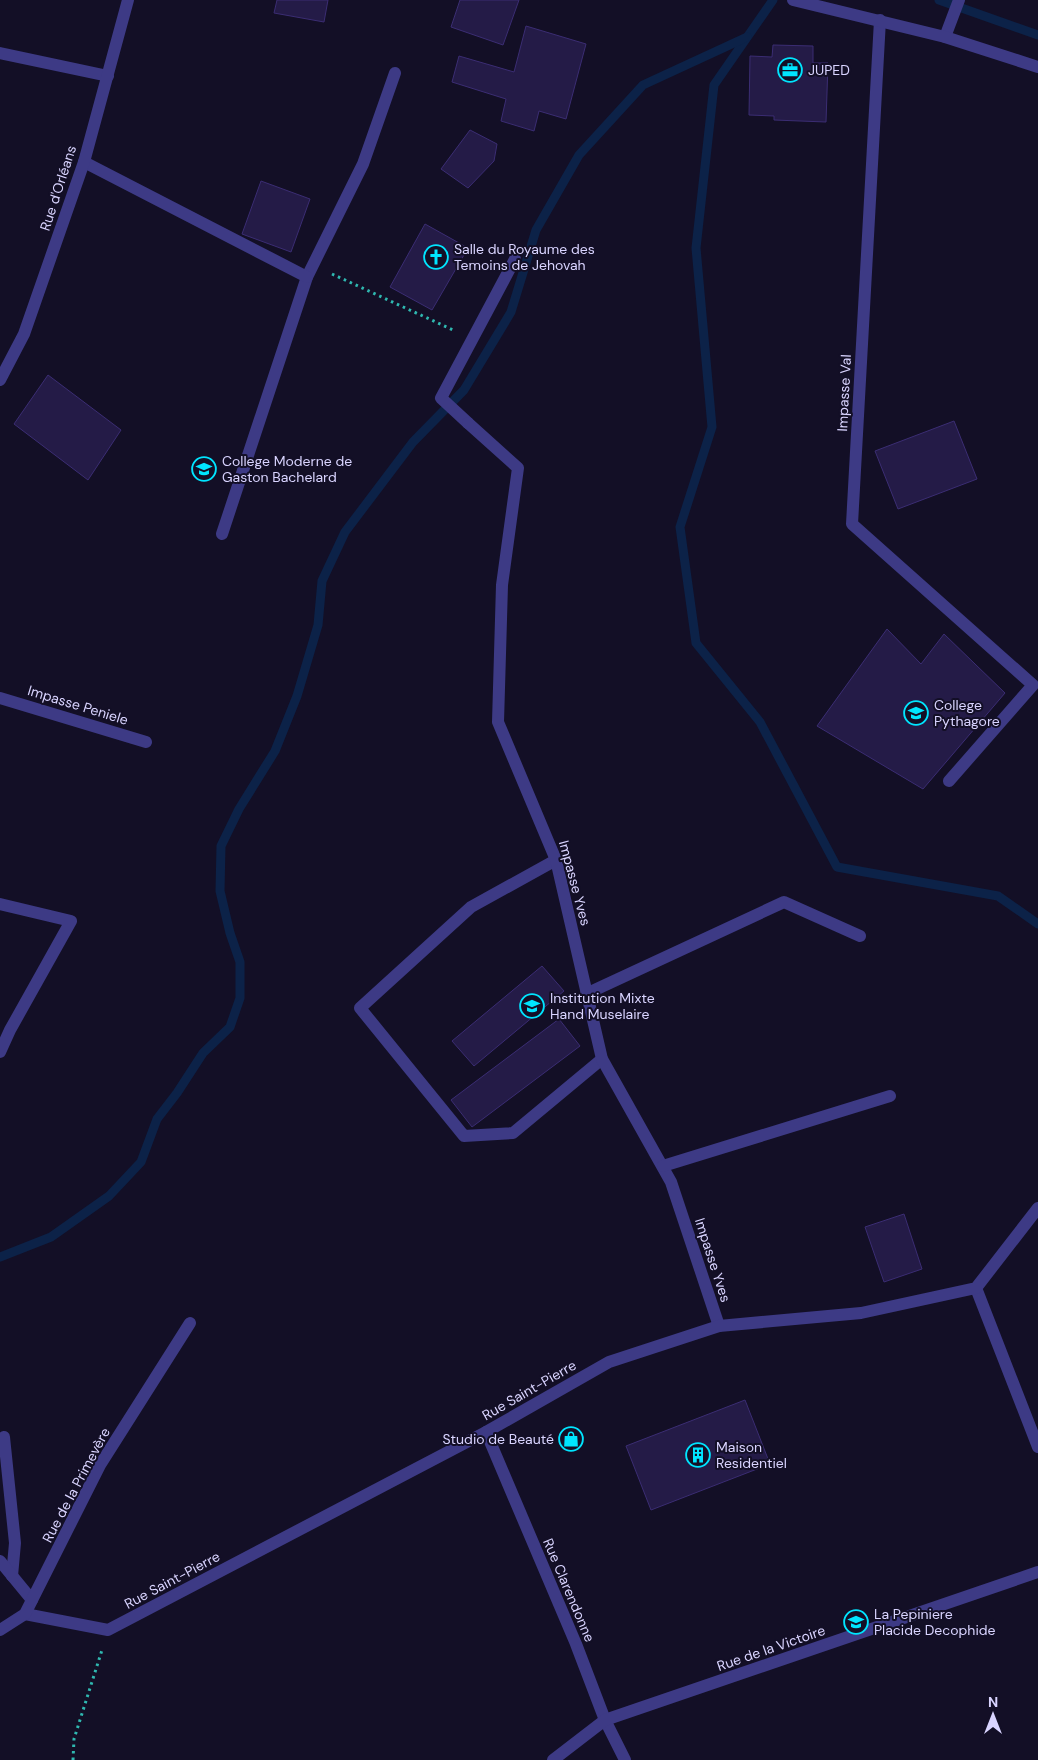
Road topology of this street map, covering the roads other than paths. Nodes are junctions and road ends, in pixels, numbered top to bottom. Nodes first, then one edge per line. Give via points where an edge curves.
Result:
1 (128, 0) edge
2 (793, 0) edge
3 (958, 0) edge
4 (880, 20) junction
5 (944, 37) junction
6 (0, 53) edge
7 (1038, 68) edge
8 (395, 73) dead end
9 (108, 76) junction
10 (84, 162) junction
11 (515, 259) dead end
12 (310, 272) junction
13 (0, 380) edge
14 (222, 534) dead end
15 (1036, 683) edge
16 (0, 698) edge
17 (146, 742) dead end
18 (950, 780) dead end
19 (556, 860) junction
20 (0, 904) edge
21 (860, 936) dead end
22 (586, 994) junction
23 (0, 1052) edge
24 (602, 1059) junction
25 (890, 1096) dead end
26 (662, 1166) junction
27 (1038, 1208) edge
28 (976, 1288) junction
29 (190, 1323) dead end
30 (719, 1326) junction
31 (486, 1432) junction
32 (4, 1437) dead end
33 (1038, 1447) edge
34 (0, 1561) edge
35 (1038, 1572) edge
36 (12, 1576) junction
37 (32, 1600) junction
38 (25, 1614) junction
39 (0, 1630) edge
40 (605, 1720) junction
41 (553, 1760) edge
42 (626, 1760) edge

1 - 9 street, Rue d'Orléans
2 - 4 street
3 - 5 street
4 - 5 street
4 - 15 street, Impasse Val via 852,524
5 - 7 street
6 - 9 street
8 - 12 street via 363,164
9 - 10 street, Rue d'Orléans
10 - 12 street
10 - 13 street, Rue d'Orléans via 24,334
11 - 19 street, Impasse Yves via 441,398 518,468 502,585 498,722
12 - 14 street
15 - 18 street
16 - 17 street, Impasse Peniele
19 - 22 street, Impasse Yves
19 - 24 street via 471,907 360,1008 464,1136 513,1133
20 - 23 street via 71,921
21 - 22 street via 784,902
22 - 24 street, Impasse Yves
24 - 26 street, Impasse Yves
25 - 26 street
26 - 30 street, Impasse Yves via 671,1182
27 - 28 street
28 - 30 street, Rue Saint-Pierre via 861,1313
28 - 33 street
29 - 37 street, Rue de la Primevère via 100,1465
30 - 31 street, Rue Saint-Pierre via 609,1362
31 - 38 street, Rue Saint-Pierre via 108,1630
31 - 40 street, Rue Clarendonne
32 - 36 street via 14,1543
34 - 36 street
35 - 40 street, Rue de la Victoire
36 - 37 street
37 - 38 street, Rue de la Primevère
38 - 39 street
40 - 41 street, Rue de la Victoire
40 - 42 street, Rue Clarendonne

